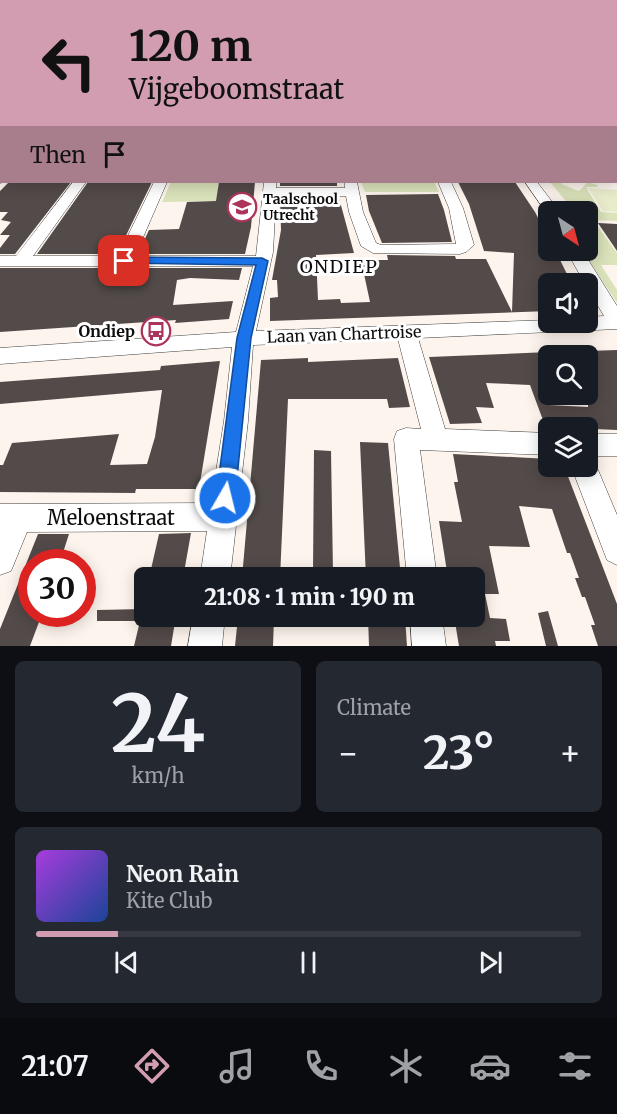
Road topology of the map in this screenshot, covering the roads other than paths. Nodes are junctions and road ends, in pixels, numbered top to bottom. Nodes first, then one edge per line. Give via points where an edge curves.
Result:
1 (78, 183) edge
2 (160, 183) edge
3 (445, 183) edge
4 (532, 183) edge
5 (271, 187) edge
6 (352, 187) edge
7 (545, 201) edge
8 (0, 261) edge
9 (21, 261) junction
10 (124, 261) junction
11 (262, 261) junction
12 (581, 261) edge
13 (617, 322) edge
14 (406, 331) junction
15 (244, 338) junction
16 (0, 356) edge
17 (436, 440) junction
18 (538, 444) edge
19 (598, 445) edge
20 (617, 446) edge
21 (588, 477) edge
22 (223, 517) junction
23 (9, 518) edge
24 (617, 550) edge
25 (0, 560) edge
26 (216, 567) edge
27 (421, 567) edge
28 (208, 627) edge
29 (427, 627) edge
30 (205, 646) edge
31 (429, 646) edge

1 - 9 street
2 - 10 street
3 - 6 street via 466,245 460,249 372,248 356,212
4 - 7 street
5 - 6 street
5 - 11 street
8 - 9 street
9 - 10 street
10 - 11 street
11 - 15 street
12 - 13 street
13 - 14 street, Laan van Chartroise
14 - 15 street, Laan van Chartroise
14 - 17 street
15 - 16 street, Laan van Chartroise
15 - 22 street
17 - 18 street
17 - 27 street via 406,439
19 - 20 street
21 - 24 street
22 - 23 street, Meloenstraat
22 - 26 street
23 - 25 street
28 - 30 street
29 - 31 street

